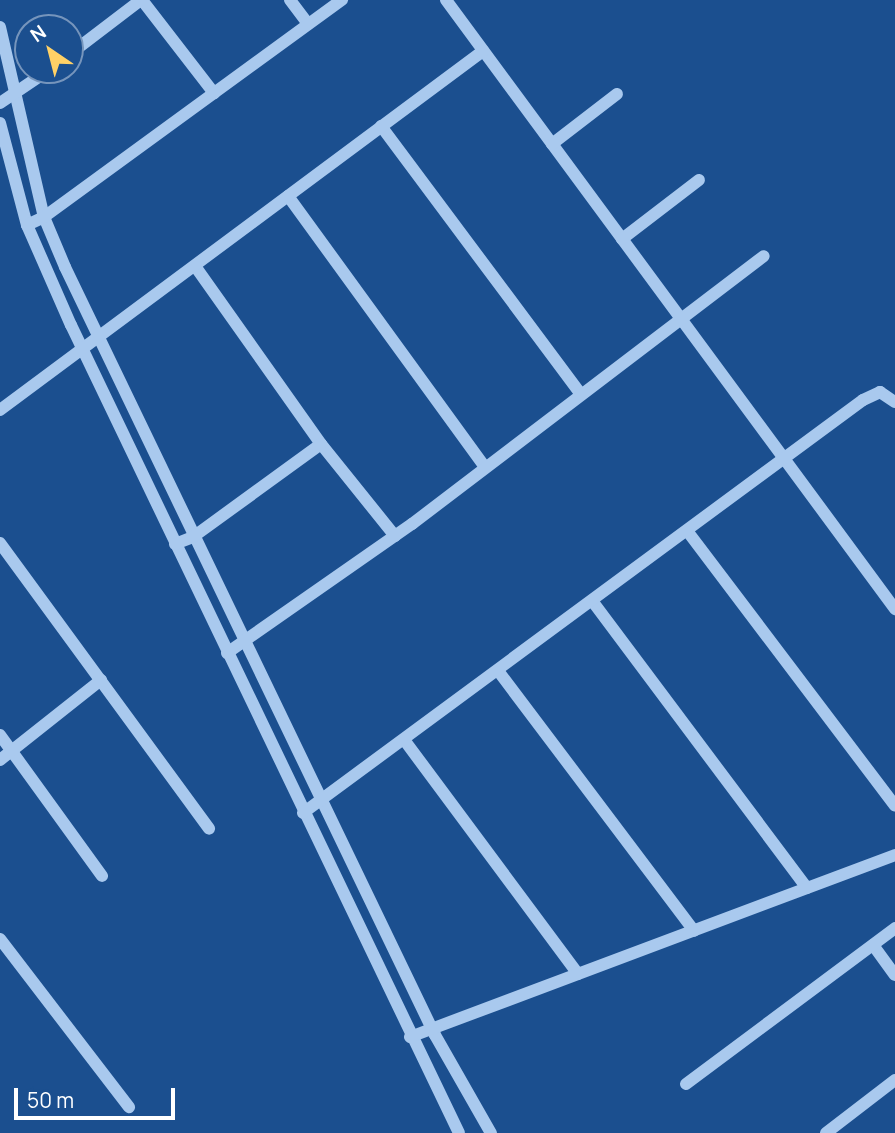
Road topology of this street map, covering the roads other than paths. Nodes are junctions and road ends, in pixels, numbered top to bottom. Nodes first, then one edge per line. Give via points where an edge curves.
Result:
1 (141, 0) edge
2 (290, 0) edge
3 (341, 0) edge
4 (446, 0) edge
5 (308, 24) junction
6 (0, 27) edge
7 (84, 43) edge
8 (483, 51) junction
9 (31, 84) edge
10 (214, 93) junction
11 (18, 94) junction
12 (617, 94) dead end
13 (0, 103) edge
14 (0, 123) edge
15 (381, 126) junction
16 (552, 144) junction
17 (699, 180) dead end
18 (288, 196) junction
19 (44, 217) junction
20 (27, 225) junction
21 (622, 239) junction
22 (764, 256) dead end
23 (195, 266) junction
24 (680, 317) junction
25 (98, 339) junction
26 (82, 348) junction
27 (581, 394) junction
28 (895, 402) edge
29 (0, 410) edge
30 (321, 444) junction
31 (786, 461) junction
32 (485, 467) junction
33 (688, 532) junction
34 (395, 536) junction
35 (193, 537) junction
36 (0, 543) edge
37 (175, 544) junction
38 (593, 602) junction
39 (895, 609) edge
40 (244, 643) junction
41 (227, 653) junction
42 (499, 671) junction
43 (101, 680) junction
44 (0, 735) edge
45 (405, 741) junction
46 (11, 751) junction
47 (0, 760) edge
48 (322, 802) junction
49 (895, 806) edge
50 (303, 813) junction
51 (209, 829) dead end
52 (895, 855) edge
53 (102, 876) dead end
54 (807, 888) junction
55 (895, 928) edge
56 (694, 931) junction
57 (0, 940) edge
58 (873, 945) junction
59 (578, 974) junction
60 (895, 975) edge
61 (432, 1029) junction
62 (410, 1037) junction
63 (895, 1080) edge
64 (687, 1084) dead end
65 (129, 1107) dead end
66 (459, 1133) edge
67 (491, 1133) edge
68 (826, 1133) edge

1 - 7 street
1 - 10 street
2 - 5 street
3 - 5 street
4 - 8 street
5 - 10 street
6 - 11 street
8 - 15 street
8 - 16 street
9 - 11 street
10 - 19 street
11 - 13 street
11 - 19 street
12 - 16 street
14 - 20 street
15 - 18 street
15 - 27 street
16 - 21 street
17 - 21 street
18 - 23 street
18 - 32 street
19 - 20 street
19 - 25 street
20 - 26 street
21 - 24 street
22 - 24 street
23 - 25 street
23 - 30 street
24 - 27 street
24 - 31 street
25 - 26 street
25 - 35 street
26 - 29 street
26 - 37 street
27 - 32 street
28 - 31 street via 880,392 863,400
30 - 34 street
30 - 35 street
31 - 33 street
31 - 39 street
32 - 34 street
33 - 38 street
33 - 49 street
34 - 40 street
35 - 37 street
35 - 40 street
36 - 43 street
37 - 41 street
38 - 42 street
38 - 54 street
40 - 41 street
40 - 48 street
41 - 50 street
42 - 45 street
42 - 56 street
43 - 46 street
43 - 51 street
44 - 46 street
45 - 48 street
45 - 59 street
46 - 47 street
46 - 53 street
48 - 50 street
48 - 61 street
50 - 62 street
52 - 54 street
54 - 56 street
55 - 58 street
56 - 59 street
57 - 65 street
58 - 60 street
58 - 64 street
59 - 61 street
61 - 62 street
61 - 67 street
62 - 66 street
63 - 68 street

